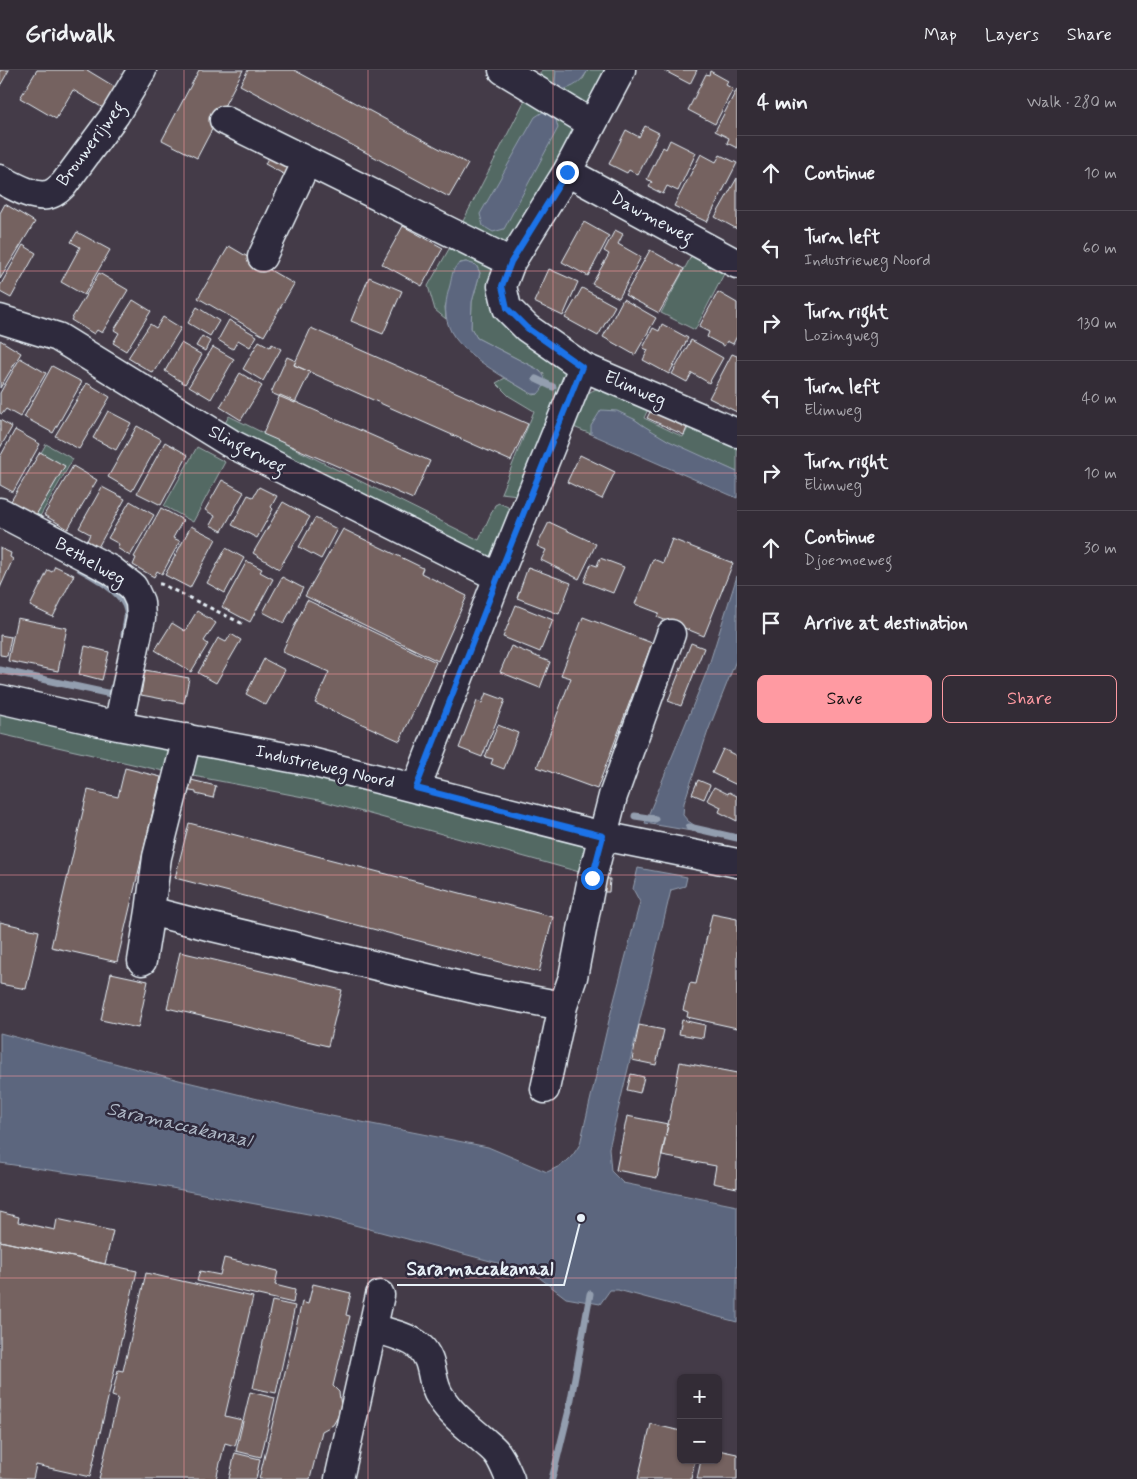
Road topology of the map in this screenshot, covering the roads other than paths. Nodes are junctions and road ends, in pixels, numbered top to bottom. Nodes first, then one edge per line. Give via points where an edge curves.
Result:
1 (142, 70) edge
2 (503, 70) edge
3 (621, 70) edge
4 (224, 120) dead end
5 (592, 124) junction
6 (307, 161) junction
7 (567, 172) junction
8 (0, 179) edge
9 (262, 257) dead end
10 (511, 262) junction
11 (737, 264) edge
12 (0, 320) edge
13 (582, 367) junction
14 (737, 433) edge
15 (0, 512) edge
16 (498, 577) junction
17 (671, 634) dead end
18 (0, 699) edge
19 (118, 726) junction
20 (187, 738) junction
21 (416, 788) junction
22 (603, 836) junction
23 (737, 862) edge
24 (150, 911) junction
25 (142, 960) dead end
26 (563, 1006) junction
27 (545, 1089) dead end
28 (380, 1295) dead end
29 (373, 1328) junction
30 (339, 1479) edge
31 (510, 1479) edge

1 - 8 street, Brouwerijweg via 115,115 56,191 46,196 30,193
2 - 5 street
3 - 5 street, Elimweg
4 - 6 street
5 - 7 street, Elimweg
6 - 9 street
6 - 10 street
7 - 10 street, Elimweg
7 - 11 street, Dawmeweg
10 - 13 street, Elimweg via 502,286 507,308 527,328
12 - 16 street, Slingerweg via 58,337 230,444
13 - 14 street, Elimweg
13 - 16 street
15 - 19 street, Bethelweg via 111,570 133,587 140,602 141,618
16 - 21 street
17 - 22 street via 613,796
18 - 19 street, Industrieweg Noord
19 - 20 street, Industrieweg Noord
20 - 21 street, Industrieweg Noord via 307,761
20 - 24 street via 157,857
21 - 22 street, Industrieweg Noord
22 - 23 street, Industrieweg Noord
22 - 26 street via 573,977
24 - 25 street
24 - 26 street via 478,990
26 - 27 street
28 - 29 street
29 - 30 street
29 - 31 street via 414,1341 420,1346 432,1367 441,1399 496,1452

